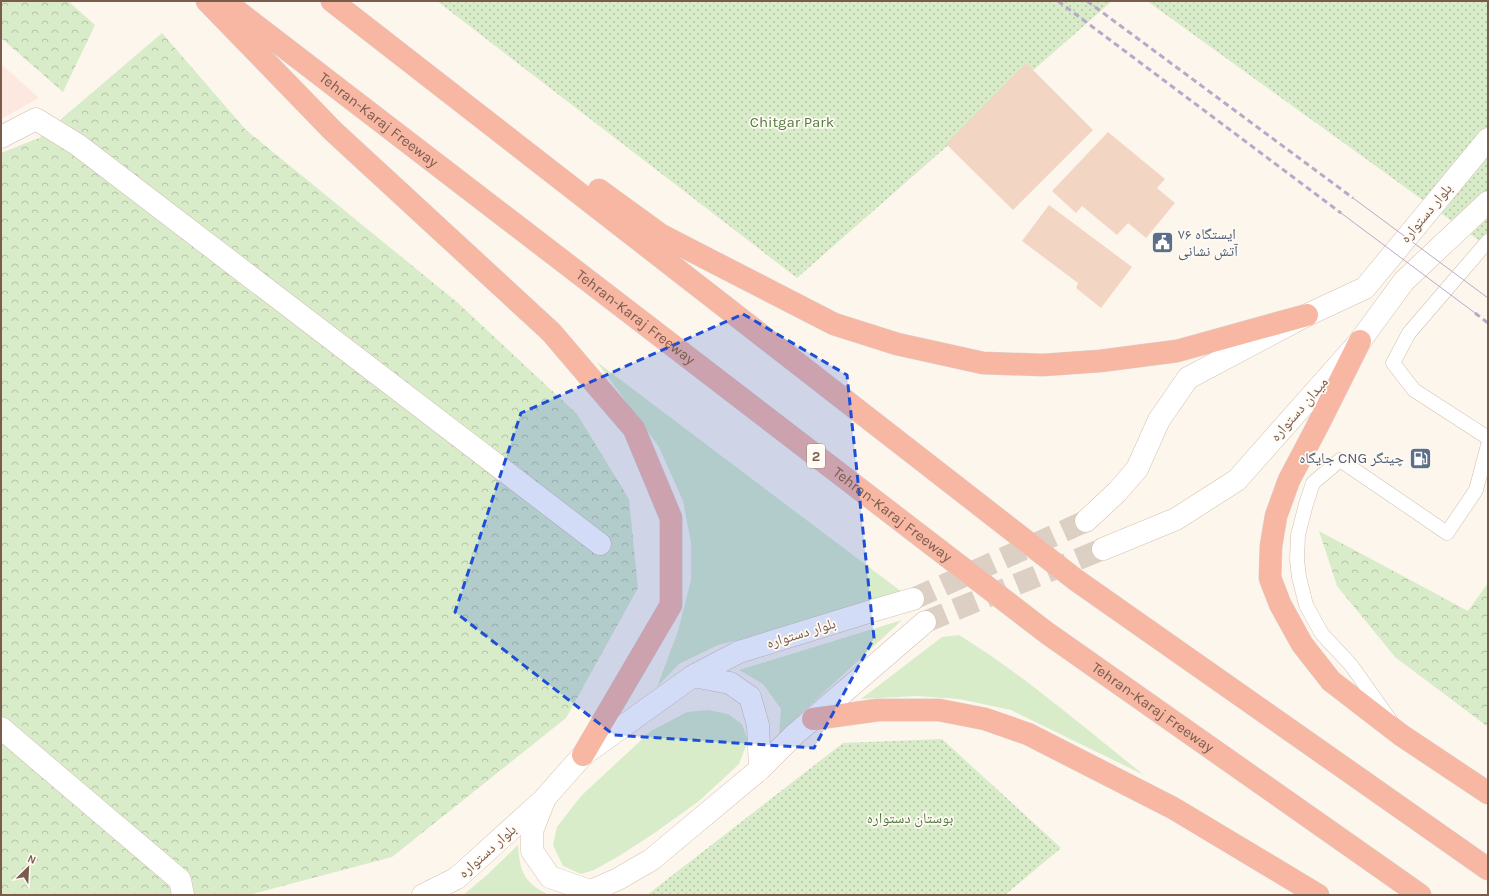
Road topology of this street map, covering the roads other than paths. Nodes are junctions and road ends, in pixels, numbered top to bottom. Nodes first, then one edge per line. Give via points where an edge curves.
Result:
1 (207, 1) edge
2 (224, 1) edge
3 (332, 1) edge
4 (338, 1) edge
5 (1, 137) edge
6 (1488, 139) edge
7 (1488, 202) edge
8 (1488, 241) edge
9 (1404, 281) joint
10 (1307, 315) junction
11 (1360, 341) junction
12 (1488, 438) edge
13 (1488, 445) edge
14 (1086, 521) tunnel mouth
15 (600, 544) dead end
16 (1103, 549) tunnel mouth
17 (913, 599) tunnel mouth
18 (925, 622) tunnel mouth
19 (693, 676) junction
20 (814, 719) junction
21 (1, 728) edge
22 (1401, 735) junction
23 (583, 754) junction
24 (760, 769) junction
25 (1488, 793) edge
26 (545, 798) junction
27 (1488, 869) edge
28 (586, 893) edge
29 (183, 895) edge
30 (423, 895) edge
31 (1318, 895) edge
32 (1420, 895) edge

1 - 23 highway via 333,131 551,332 634,429 671,518 671,605
2 - 32 highway, Tehran-Karaj Freeway / 2 via 1046,633
3 - 27 highway via 1076,580
4 - 10 highway via 661,236 834,324 898,344 983,363 1043,365 1100,361 1177,350
5 - 15 main road via 36,119 78,145
6 - 10 main road, بلوار دستواره via 1365,288
7 - 9 main road, بلوار دستواره
8 - 12 lane via 1409,333 1393,363 1414,390
9 - 11 main road, میدان دستواره
10 - 14 main road via 1188,378 1159,420 1137,469
11 - 16 main road, میدان دستواره via 1236,480 1176,519
11 - 22 highway via 1288,480 1276,516 1271,546 1270,578 1280,604 1302,644 1332,681
13 - 22 lane via 1476,490 1447,533 1340,460 1313,483 1306,504 1298,535 1297,560 1306,605 1322,634 1352,666
17 - 19 main road, بلوار دستواره via 739,652
18 - 20 main road
19 - 23 main road, بلوار دستواره
19 - 24 main road via 730,683 750,696 758,725
20 - 24 main road
20 - 31 highway via 878,710 939,710 992,722 1028,734 1173,808
21 - 29 main road via 180,880
22 - 25 highway
23 - 26 main road, بلوار دستواره
24 - 28 main road via 651,860 618,879
26 - 28 main road via 532,831 532,851 550,877
26 - 30 main road, بلوار دستواره via 457,878

